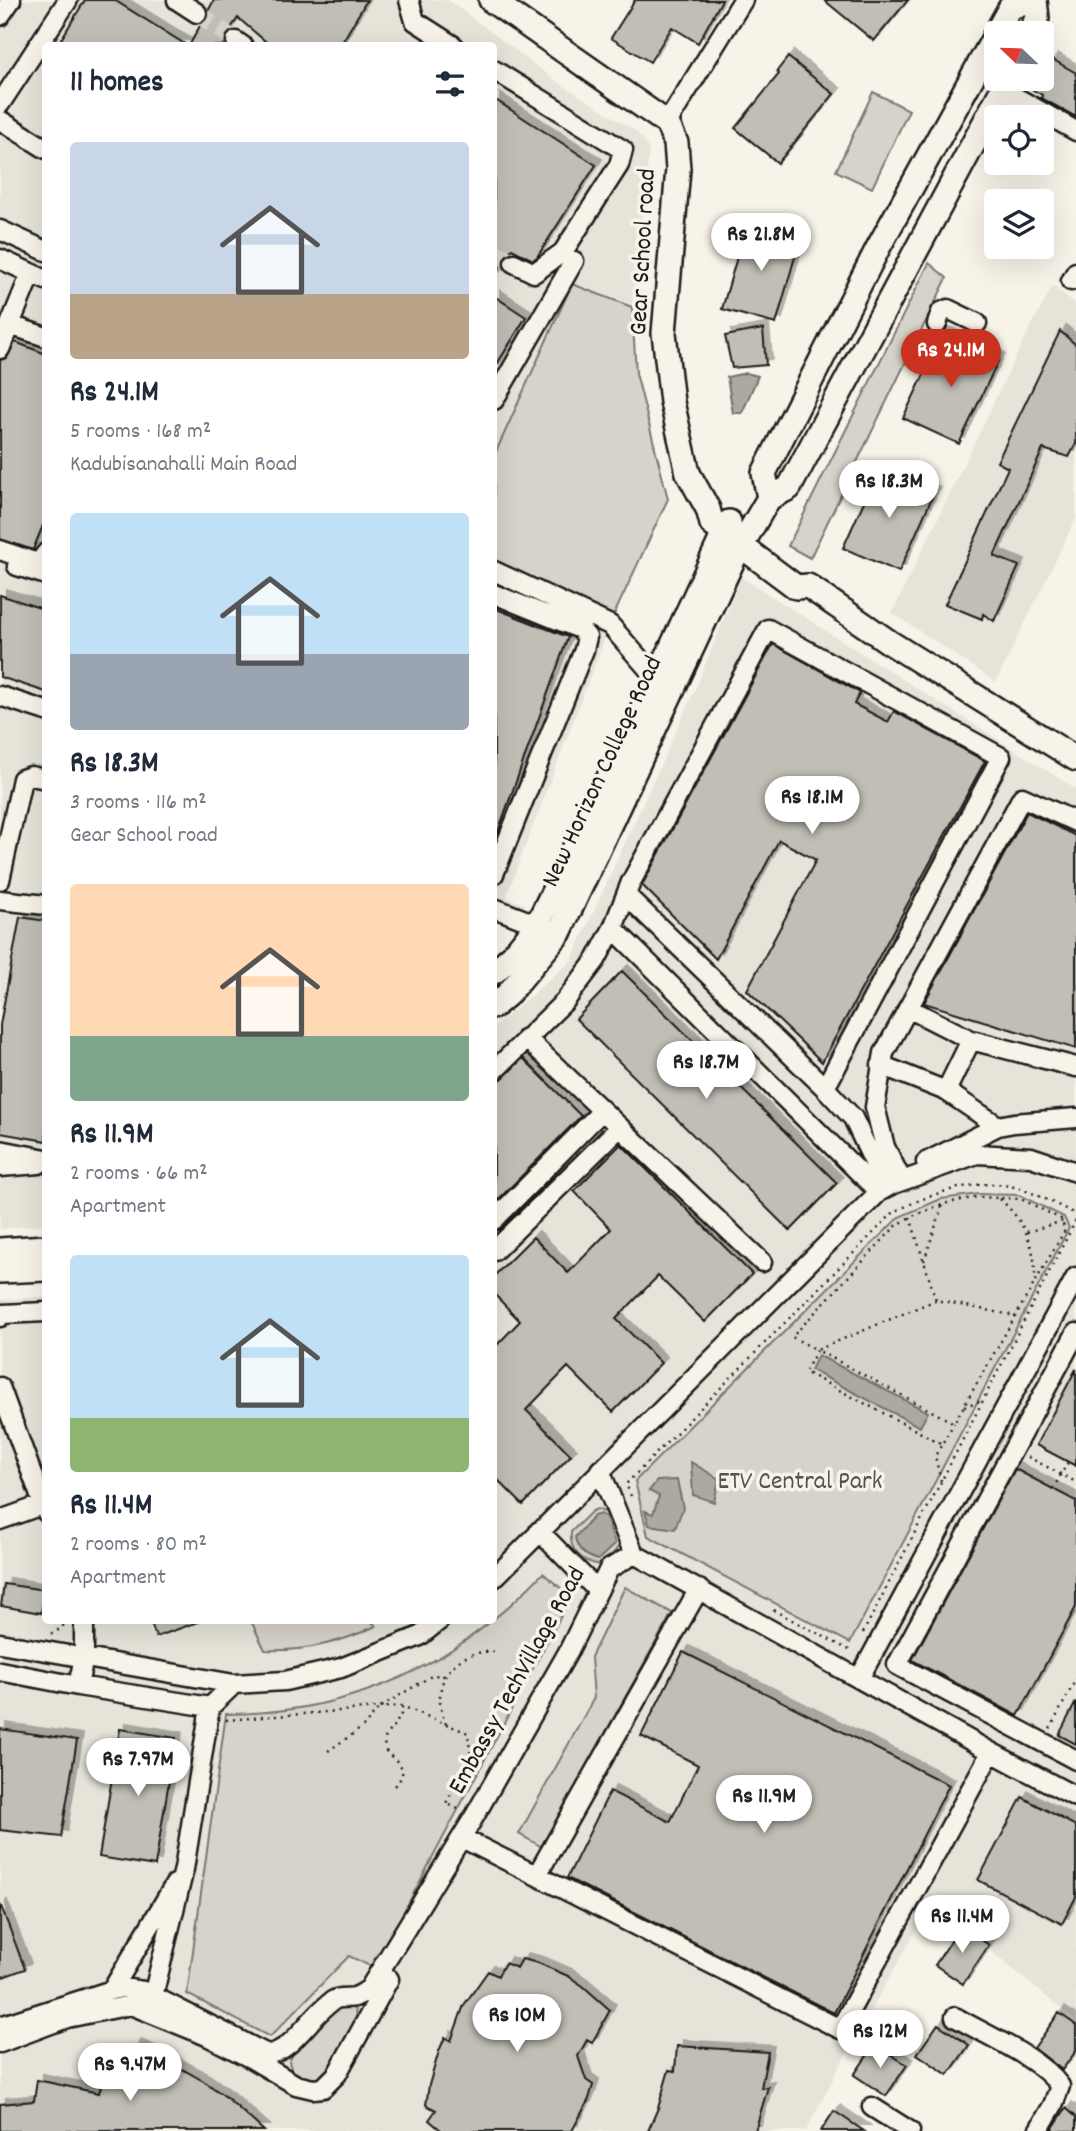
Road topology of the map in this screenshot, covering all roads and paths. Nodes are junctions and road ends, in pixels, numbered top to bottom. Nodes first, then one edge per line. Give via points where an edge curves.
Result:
1 (10, 0) edge
2 (68, 0) edge
3 (177, 0) edge
4 (409, 0) edge
5 (491, 0) edge
6 (743, 0) edge
7 (1029, 0) edge
8 (1035, 0) edge
9 (197, 13) tunnel mouth
10 (0, 16) edge
11 (1003, 21) edge
12 (1036, 21) edge
13 (448, 42) edge
14 (984, 56) edge
15 (497, 72) edge
16 (1001, 91) edge
17 (1016, 91) edge
18 (0, 104) edge
19 (0, 120) edge
20 (667, 123) junction
21 (1076, 131) edge
22 (42, 146) edge
23 (903, 204) junction
24 (934, 218) junction
25 (0, 230) edge
26 (42, 249) edge
27 (0, 259) edge
28 (574, 261) dead end
29 (514, 263) tunnel mouth
30 (38, 277) edge
31 (977, 323) dead end
32 (10, 324) junction
33 (937, 324) dead end
34 (42, 336) edge
35 (0, 349) edge
36 (497, 395) edge
37 (769, 498) junction
38 (735, 533) junction
39 (0, 550) edge
40 (42, 559) edge
41 (0, 561) edge
42 (497, 572) edge
43 (42, 574) edge
44 (497, 595) edge
45 (657, 678) junction
46 (0, 696) edge
47 (42, 710) edge
48 (1076, 760) edge
49 (42, 778) edge
50 (1076, 822) edge
51 (497, 867) edge
52 (0, 880) edge
53 (626, 895) junction
54 (0, 900) edge
55 (42, 905) edge
56 (497, 909) edge
57 (537, 925) junction
58 (613, 928) junction
59 (559, 933) junction
60 (497, 969) edge
61 (497, 1003) edge
62 (908, 1008) junction
63 (526, 1038) junction
64 (971, 1040) junction
65 (881, 1065) junction
66 (1076, 1067) edge
67 (497, 1068) edge
68 (825, 1088) junction
69 (946, 1091) junction
70 (602, 1111) junction
71 (1076, 1118) edge
72 (998, 1126) junction
73 (620, 1127) junction
74 (0, 1150) edge
75 (42, 1160) edge
76 (42, 1162) edge
77 (0, 1167) edge
78 (1076, 1172) edge
79 (889, 1185) junction
80 (999, 1198) junction
81 (943, 1205) junction
82 (1076, 1214) edge
83 (497, 1217) edge
84 (910, 1217) junction
85 (1076, 1220) edge
86 (1063, 1221) junction
87 (1027, 1232) junction
88 (42, 1247) edge
89 (497, 1248) edge
90 (0, 1250) edge
91 (924, 1261) junction
92 (762, 1262) dead end
93 (42, 1269) edge
94 (0, 1271) edge
95 (1076, 1277) edge
96 (1035, 1282) junction
97 (936, 1300) junction
98 (42, 1312) edge
99 (1016, 1316) junction
100 (0, 1317) edge
101 (1076, 1333) edge
102 (817, 1350) junction
103 (0, 1387) edge
104 (982, 1401) junction
105 (964, 1406) junction
106 (954, 1423) junction
107 (942, 1444) junction
108 (1013, 1450) junction
109 (1068, 1461) dead end
110 (600, 1470) junction
111 (941, 1480) junction
112 (1076, 1482) edge
113 (1054, 1489) dead end
114 (630, 1496) dead end
115 (42, 1502) edge
116 (42, 1509) edge
117 (0, 1520) edge
118 (539, 1531) junction
119 (634, 1554) junction
120 (497, 1575) edge
121 (699, 1589) junction
122 (597, 1590) junction
123 (772, 1609) dead end
124 (63, 1624) edge
125 (84, 1624) edge
126 (435, 1624) edge
127 (47, 1634) dead end
128 (859, 1640) dead end
129 (0, 1643) edge
130 (499, 1652) dead end
131 (853, 1653) dead end
132 (84, 1657) junction
133 (0, 1671) edge
134 (445, 1675) junction
135 (859, 1679) junction
136 (1076, 1679) edge
137 (234, 1684) junction
138 (78, 1686) junction
139 (402, 1706) junction
140 (379, 1708) junction
141 (209, 1713) junction
142 (446, 1724) junction
143 (1043, 1742) junction
144 (328, 1751) dead end
145 (991, 1752) junction
146 (1076, 1760) edge
147 (395, 1786) dead end
148 (1076, 1797) edge
149 (474, 1817) junction
150 (459, 1843) junction
151 (184, 1869) junction
152 (537, 1875) junction
153 (107, 1992) junction
154 (153, 1996) junction
155 (955, 2017) dead end
156 (0, 2026) edge
157 (0, 2043) edge
158 (872, 2107) dead end
159 (911, 2131) edge
160 (1038, 2131) edge

1 - 10 street
2 - 18 street
3 - 9 street
4 - 13 street via 415,21
5 - 20 main road
6 - 20 street
7 - 11 main road via 1010,8
8 - 12 main road
14 - 23 main road
15 - 29 street via 624,150 563,252 534,272
16 - 24 main road
17 - 21 street
19 - 22 street
20 - 38 main road, Gear School road via 676,143 678,169 664,334 672,402 688,472 712,524
23 - 24 main road
23 - 37 main road via 764,473
24 - 37 main road via 789,488
25 - 26 street
27 - 30 street
28 - 36 street
30 - 32 street
31 - 33 street via 948,309 941,312
32 - 34 street
32 - 35 street
37 - 38 main road
38 - 45 main road, New Horizon College Road
38 - 48 main road, Gear School road via 796,587 808,586
38 - 59 main road, New Horizon College Road
39 - 40 street via 34,562
41 - 43 street
42 - 45 street via 610,625
44 - 51 street via 580,629 587,637
45 - 57 main road, New Horizon College Road
46 - 47 street
49 - 52 street via 22,779
50 - 62 street via 1022,797
53 - 58 street
53 - 68 street
53 - 68 street via 768,629 1001,757
54 - 55 street
56 - 57 street
57 - 59 street
57 - 60 main road, New Horizon College Road
58 - 63 street via 583,980
58 - 79 street
59 - 61 main road, New Horizon College Road
62 - 64 street
62 - 65 street
63 - 67 street
63 - 70 street
64 - 66 street
64 - 69 street
65 - 69 street
65 - 79 street via 875,1107
68 - 79 street via 853,1118
69 - 72 street
70 - 73 street
70 - 83 street
71 - 72 street
72 - 79 street
73 - 89 street
73 - 92 street
74 - 75 street
76 - 77 street
78 - 79 street via 1031,1157 977,1154
79 - 110 street
80 - 81 path via 977,1196
80 - 86 path via 1021,1199
80 - 87 path
81 - 84 path
81 - 91 path
82 - 114 path via 1019,1188 984,1185 949,1189 894,1212 626,1484
84 - 91 path
84 - 102 path via 895,1227 792,1337
85 - 104 path
86 - 87 path
86 - 96 path via 1065,1230
87 - 96 path
88 - 90 main road
91 - 97 path
93 - 94 main road
95 - 135 street
96 - 99 path
97 - 99 path
97 - 102 path
98 - 100 street
99 - 105 path
101 - 108 street
102 - 106 path
102 - 107 path via 805,1372
103 - 115 street
104 - 105 path
104 - 111 path
105 - 106 path
106 - 107 path
107 - 111 path via 935,1456
108 - 112 path
108 - 143 street via 897,1665
109 - 113 path, bridge
110 - 118 street
110 - 119 street
111 - 128 path
116 - 117 street
118 - 120 street
118 - 122 street
119 - 121 street
119 - 122 street, Embassy TechVillage Road via 609,1570
121 - 135 street
121 - 152 street
122 - 149 street, Embassy TechVillage Road via 567,1654
123 - 131 path
124 - 127 path via 58,1632
125 - 132 street
126 - 137 street via 420,1636 341,1668 285,1681
129 - 132 street
130 - 134 path via 468,1655
132 - 137 street
132 - 138 street
133 - 138 street
134 - 140 path via 433,1675
134 - 142 path via 439,1695
135 - 145 street
136 - 143 path
137 - 141 street
138 - 141 street
139 - 140 path
139 - 142 path
139 - 147 path via 401,1718 383,1742 402,1770
140 - 141 path via 232,1721
140 - 144 path via 363,1727
141 - 151 street
142 - 149 path via 467,1732 471,1758 446,1803
143 - 146 street
145 - 148 street
145 - 152 street via 840,2029
149 - 150 street, Embassy TechVillage Road
150 - 152 street
150 - 154 street, Embassy TechVillage Road via 369,1989 353,1997 336,1998 280,2052 267,2054
150 - 157 street, Embassy TechVillage Road via 450,1868 337,2074 323,2088 296,2085 218,2042 131,2005 67,2018
151 - 153 street
151 - 154 street
153 - 154 street, Embassy TechVillage Road via 133,1989
153 - 156 street, Embassy TechVillage Road
155 - 160 street via 1028,2059 1060,2086
158 - 159 street

